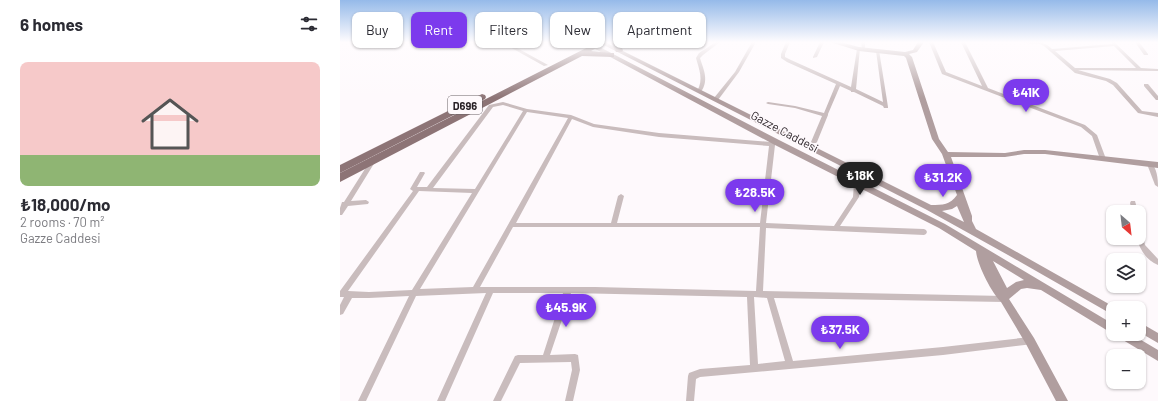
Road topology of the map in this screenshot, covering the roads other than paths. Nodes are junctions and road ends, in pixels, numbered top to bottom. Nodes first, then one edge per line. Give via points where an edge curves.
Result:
1 (538, 61) edge
2 (556, 61) edge
3 (567, 61) edge
4 (622, 61) edge
5 (641, 61) edge
6 (699, 61) edge
7 (743, 61) edge
8 (788, 61) edge
9 (858, 61) edge
10 (879, 61) edge
11 (910, 61) edge
12 (939, 61) edge
13 (972, 61) edge
14 (1063, 61) edge
15 (1130, 61) edge
16 (546, 65) junction
17 (1073, 69) junction
18 (1140, 70) junction
19 (1158, 70) edge
20 (838, 84) junction
21 (1146, 85) dead end
22 (986, 89) junction
23 (699, 91) junction
24 (852, 91) junction
25 (716, 99) junction
26 (1158, 99) edge
27 (768, 103) dead end
28 (489, 104) junction
29 (526, 110) junction
30 (826, 115) junction
31 (1158, 115) edge
32 (571, 117) junction
33 (814, 142) dead end
34 (774, 143) junction
35 (946, 154) junction
36 (1104, 159) junction
37 (372, 162) junction
38 (1154, 164) edge
39 (340, 168) edge
40 (422, 173) dead end
41 (340, 178) edge
42 (857, 183) junction
43 (1158, 185) edge
44 (417, 190) junction
45 (428, 190) junction
46 (476, 191) junction
47 (961, 195) junction
48 (621, 196) dead end
49 (366, 202) dead end
50 (344, 204) junction
51 (930, 208) junction
52 (340, 212) edge
53 (614, 224) junction
54 (510, 225) junction
55 (763, 225) junction
56 (836, 228) junction
57 (972, 231) junction
58 (924, 232) dead end
59 (1142, 245) edge
60 (980, 248) junction
61 (1158, 262) edge
62 (475, 290) junction
63 (491, 290) junction
64 (568, 290) junction
65 (1052, 292) junction
66 (414, 293) junction
67 (344, 294) edge
68 (750, 294) junction
69 (759, 294) junction
70 (770, 295) junction
71 (1004, 299) junction
72 (1106, 308) edge
73 (340, 312) edge
74 (1106, 325) edge
75 (1146, 331) edge
76 (1158, 338) edge
77 (1030, 341) junction
78 (1133, 341) edge
79 (1158, 356) edge
80 (545, 359) junction
81 (790, 365) junction
82 (754, 368) junction
83 (362, 401) edge
84 (441, 401) edge
85 (497, 401) edge
86 (570, 401) edge
87 (690, 401) edge
88 (1062, 401) edge

1 - 16 street
2 - 16 highway, D696
3 - 28 highway, D696
4 - 34 main road, Gazze Caddesi
5 - 23 main road, Gazze Caddesi
6 - 23 street via 704,81 703,88
7 - 25 street
8 - 20 street
9 - 24 street
10 - 24 street via 886,107
11 - 35 main road via 936,139
12 - 22 street via 944,73
13 - 22 street
14 - 17 street
15 - 18 street
16 - 39 highway, D696
17 - 18 street
17 - 31 street via 1108,80 1115,84 1140,112
18 - 19 street
20 - 24 street
20 - 30 street
21 - 26 street
22 - 36 street via 1083,126 1094,135
23 - 25 main road, Gazze Caddesi
25 - 51 main road, Gazze Caddesi
27 - 30 street
28 - 29 street via 503,103
28 - 37 highway, D696
28 - 45 street
29 - 32 street
29 - 46 street
30 - 33 street
32 - 34 street via 593,125 659,136
32 - 54 street
34 - 42 main road, Gazze Caddesi
34 - 55 street
35 - 36 main road via 1005,155 1045,152
35 - 47 main road
36 - 38 main road
37 - 41 highway, D696
37 - 50 street
38 - 43 street
40 - 44 street via 413,189
42 - 56 street via 856,196
42 - 60 main road, Gazze Caddesi
44 - 45 street
44 - 67 street
45 - 46 street
46 - 66 street
47 - 51 main road via 950,207
47 - 57 main road
48 - 53 street
49 - 50 street
50 - 52 street
51 - 57 main road, Gazze Caddesi
53 - 54 street
53 - 55 street
54 - 62 street
55 - 56 street
55 - 69 street
56 - 58 street
57 - 60 main road
57 - 72 main road, Gazze Caddesi
59 - 61 street
60 - 65 main road, Gazze Caddesi
60 - 71 main road via 1005,293
62 - 63 street
62 - 66 street
63 - 64 street
63 - 84 street
64 - 68 street
64 - 80 street
65 - 71 main road via 1030,284 1019,284 1011,289
65 - 74 main road, Gazze Caddesi
66 - 67 street
66 - 83 street
67 - 73 street
68 - 69 street
68 - 82 street
69 - 70 street
70 - 71 street
70 - 81 street
71 - 77 main road
75 - 76 main road
77 - 81 street
77 - 88 main road
78 - 79 main road
80 - 85 street via 518,359
80 - 86 street via 575,358 576,370
81 - 82 street
82 - 87 street via 692,376

